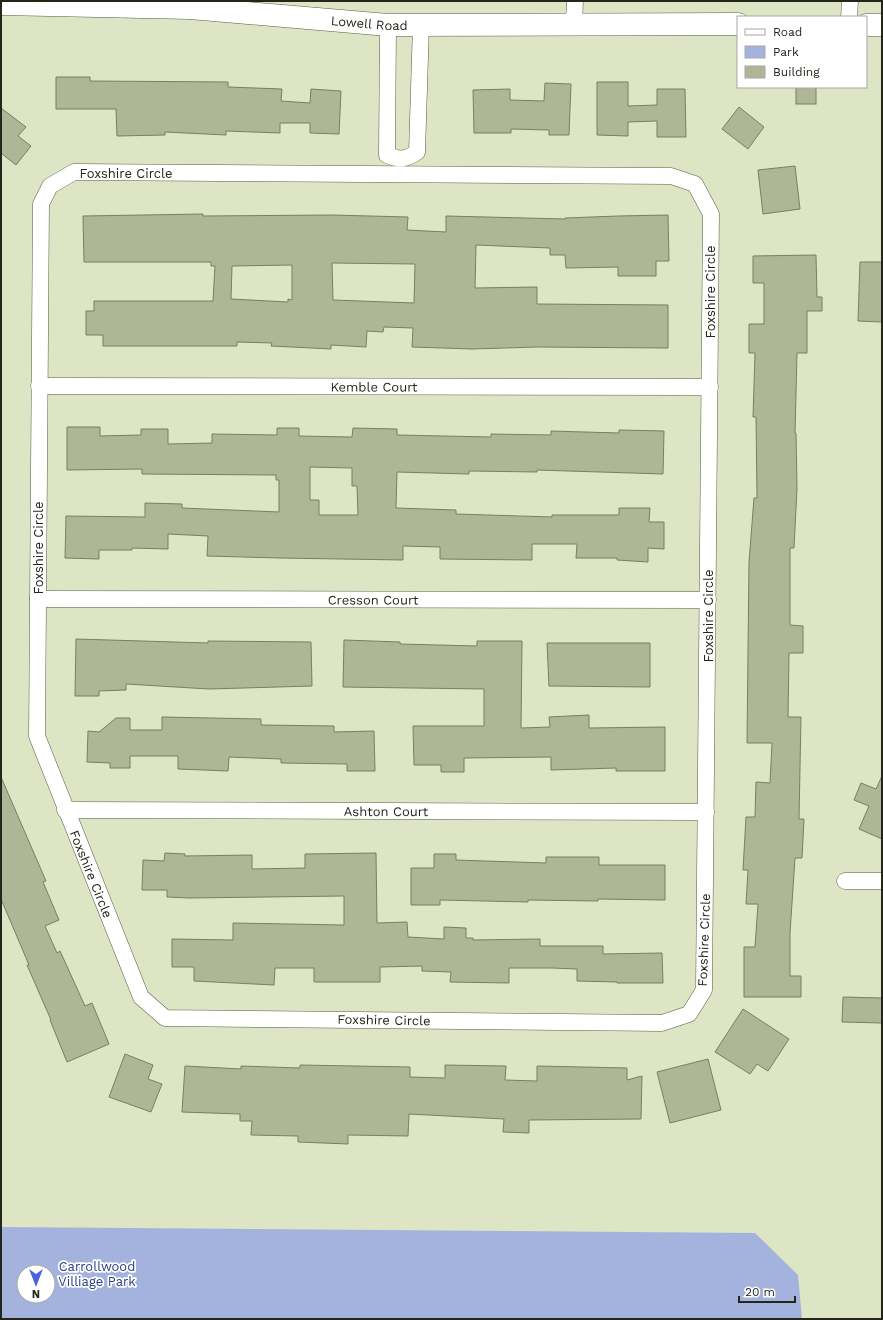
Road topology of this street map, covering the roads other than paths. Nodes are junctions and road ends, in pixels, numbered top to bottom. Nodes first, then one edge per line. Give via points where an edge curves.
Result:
1 (575, 1) edge
2 (850, 1) edge
3 (1, 4) edge
4 (849, 16) edge
5 (574, 23) junction
6 (737, 24) edge
7 (867, 24) edge
8 (388, 25) junction
9 (421, 25) junction
10 (882, 25) edge
11 (401, 167) junction
12 (39, 386) junction
13 (710, 387) junction
14 (38, 599) junction
15 (708, 600) junction
16 (65, 810) junction
17 (706, 812) junction
18 (845, 881) dead end
19 (882, 881) edge

1 - 5 street
2 - 4 street
3 - 8 street, Lowell Road via 190,8
5 - 6 street, Lowell Road
5 - 9 street, Lowell Road
7 - 10 street
8 - 9 street, Lowell Road
8 - 11 street via 387,155
9 - 11 street via 417,152
11 - 12 street, Foxshire Circle via 74,172 50,186 41,204
11 - 13 street, Foxshire Circle via 671,176 695,184 711,214
12 - 13 street, Kemble Court
12 - 14 street, Foxshire Circle
13 - 15 street, Foxshire Circle
14 - 15 street, Cresson Court
14 - 16 street, Foxshire Circle via 37,736
15 - 17 street, Foxshire Circle
16 - 17 street, Ashton Court
16 - 17 street, Foxshire Circle via 141,997 165,1018 662,1023 689,1014 704,990
18 - 19 street

